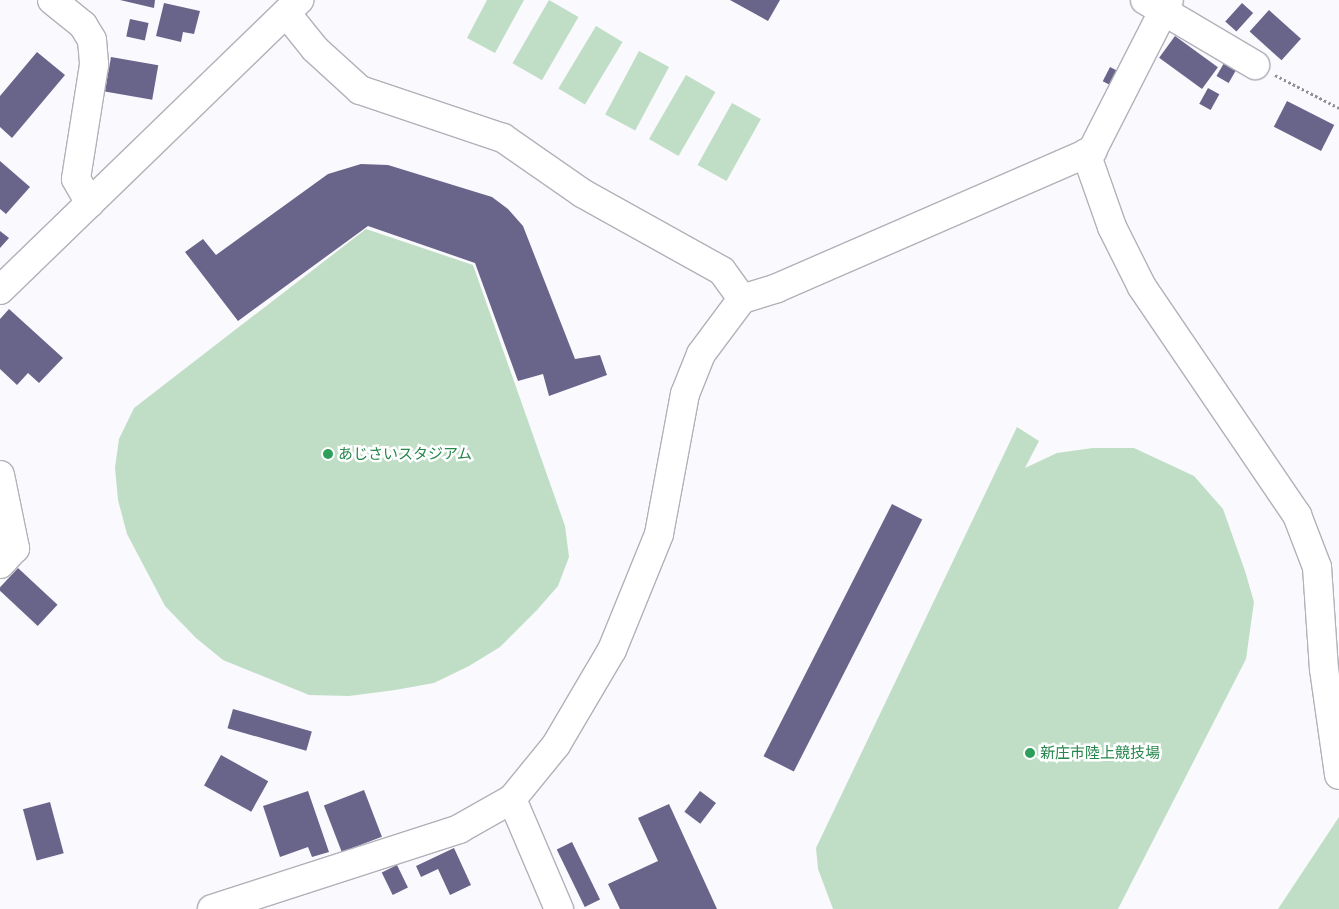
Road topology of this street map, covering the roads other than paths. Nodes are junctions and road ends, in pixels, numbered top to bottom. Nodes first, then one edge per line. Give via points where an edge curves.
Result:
1 (52, 0) edge
2 (1159, 3) edge
3 (292, 6) edge
4 (1255, 65) road end
5 (1086, 153) junction
6 (90, 203) junction
7 (0, 290) edge
8 (742, 299) junction
9 (0, 475) edge
10 (0, 564) edge
11 (1339, 775) edge
12 (512, 799) junction
13 (212, 909) edge
14 (559, 909) edge

1 - 6 street via 83,25 92,40 94,65 76,179
2 - 4 street
2 - 5 street via 1092,150
3 - 6 street
3 - 8 street via 315,49 360,90 503,138 582,193 722,271
5 - 8 street via 777,288
5 - 11 street via 1112,227 1142,287 1297,515 1317,567 1324,669
6 - 7 street
8 - 12 street via 701,354 685,394 658,534 612,650 556,745
9 - 10 street via 15,548
12 - 13 street via 459,829
12 - 14 street

